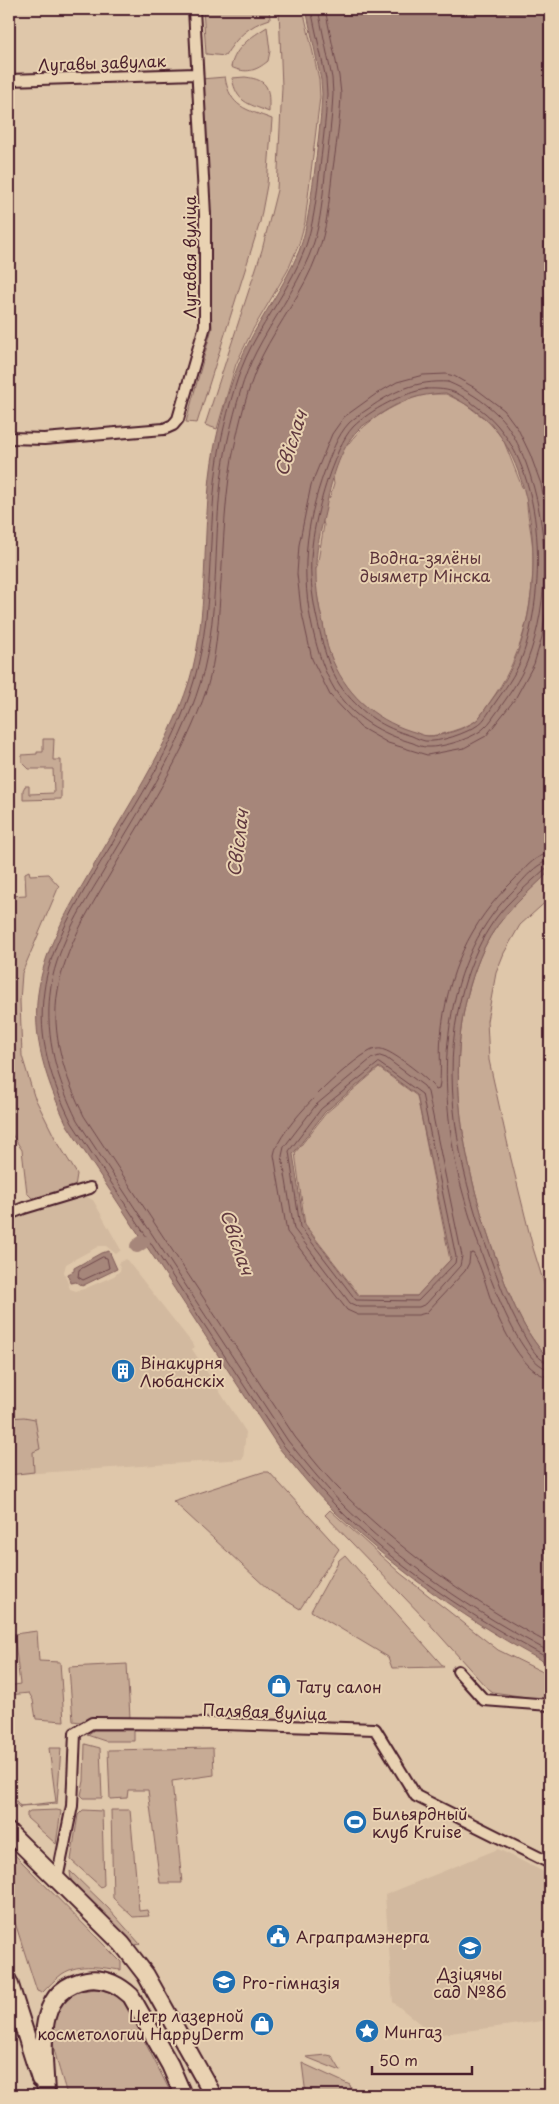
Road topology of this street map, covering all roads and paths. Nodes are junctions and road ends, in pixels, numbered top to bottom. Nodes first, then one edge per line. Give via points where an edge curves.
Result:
1 (194, 9) edge
2 (196, 74) junction
3 (9, 80) edge
4 (9, 438) edge
5 (90, 1188) dead end
6 (9, 1214) edge
7 (458, 1671) dead end
8 (550, 1705) edge
9 (9, 1832) edge
10 (550, 1863) edge
11 (57, 1879) junction
12 (9, 1982) edge
13 (46, 2095) edge
14 (184, 2095) edge
15 (213, 2095) edge

1 - 2 street, Лугавая вуліца
2 - 3 street, Лугавы завулак
2 - 4 street, Лугавая вуліца via 205,215 205,326 178,420 164,429 44,439
5 - 6 street
7 - 8 street via 484,1700
9 - 11 main road
10 - 11 street, Палявая вуліца via 416,1796 375,1729 92,1723 75,1734 72,1806
11 - 15 main road via 122,1944 146,1975
12 - 13 main road
13 - 14 main road via 44,2030 50,2006 68,1986 93,1979 104,1980 131,1996

